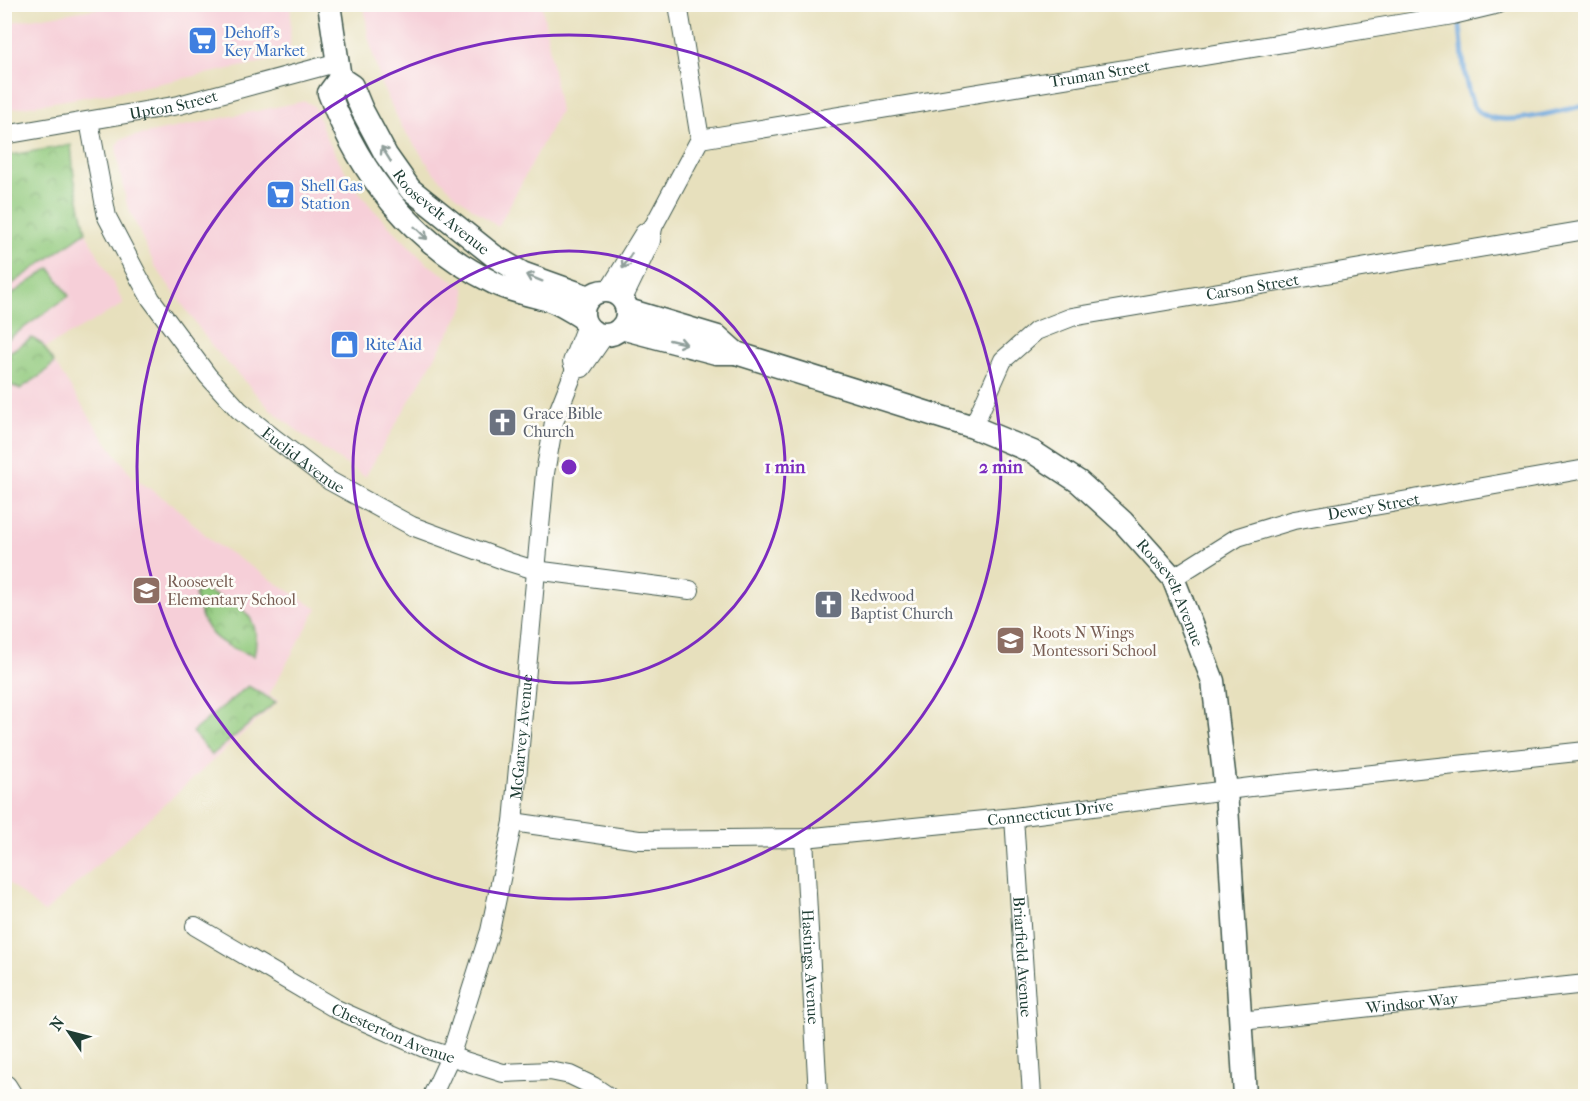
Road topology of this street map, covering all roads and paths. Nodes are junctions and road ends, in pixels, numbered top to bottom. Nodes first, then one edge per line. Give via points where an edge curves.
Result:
1 (329, 4) edge
2 (678, 4) edge
3 (1499, 4) edge
4 (340, 70) junction
5 (89, 121) junction
6 (4, 135) edge
7 (700, 138) junction
8 (1586, 230) edge
9 (606, 313) junction
10 (973, 427) junction
11 (1586, 469) edge
12 (535, 570) junction
13 (1173, 578) junction
14 (690, 590) dead end
15 (1586, 751) edge
16 (1226, 790) junction
17 (1014, 817) junction
18 (513, 822) junction
19 (804, 838) junction
20 (195, 926) dead end
21 (1586, 984) edge
22 (1241, 1020) junction
23 (450, 1057) junction
24 (4, 1088) edge
25 (9, 1096) edge
26 (432, 1096) edge
27 (608, 1096) edge
28 (818, 1096) edge
29 (1032, 1096) edge
30 (1245, 1096) edge

1 - 4 street, Roosevelt Avenue
2 - 7 street
3 - 7 street, Truman Street via 1453,15
4 - 5 street, Upton Street
4 - 9 street, Roosevelt Avenue via 386,155 410,189 494,256
5 - 6 street, Upton Street
5 - 12 street, Euclid Avenue via 107,217 151,298 208,376 239,410 330,481 412,526
7 - 9 street, McGarvey Avenue via 653,227 644,233
8 - 10 street, Carson Street via 1072,317 1036,331 1003,360
9 - 10 street, Roosevelt Avenue via 716,353 736,353
9 - 12 street, McGarvey Avenue via 572,362 575,369 554,422
10 - 13 street, Roosevelt Avenue via 1033,452 1079,482 1123,522
11 - 13 street, Dewey Street via 1294,520 1238,537
12 - 14 street, Euclid Avenue
12 - 18 street, McGarvey Avenue
13 - 16 street, Roosevelt Avenue via 1213,681
15 - 16 street, Connecticut Drive
16 - 17 street, Connecticut Drive
16 - 22 street, Roosevelt Avenue
17 - 19 street, Connecticut Drive
17 - 29 street, Briarfield Avenue
18 - 19 street, Connecticut Drive via 639,840
18 - 23 street, McGarvey Avenue via 490,931
19 - 28 street, Hastings Avenue
20 - 23 street, Chesterton Avenue via 336,1009
21 - 22 street, Windsor Way
22 - 30 street, Roosevelt Avenue
23 - 26 street, McGarvey Avenue
23 - 27 street, Chesterton Avenue via 503,1073 550,1071 570,1076
24 - 25 main road

